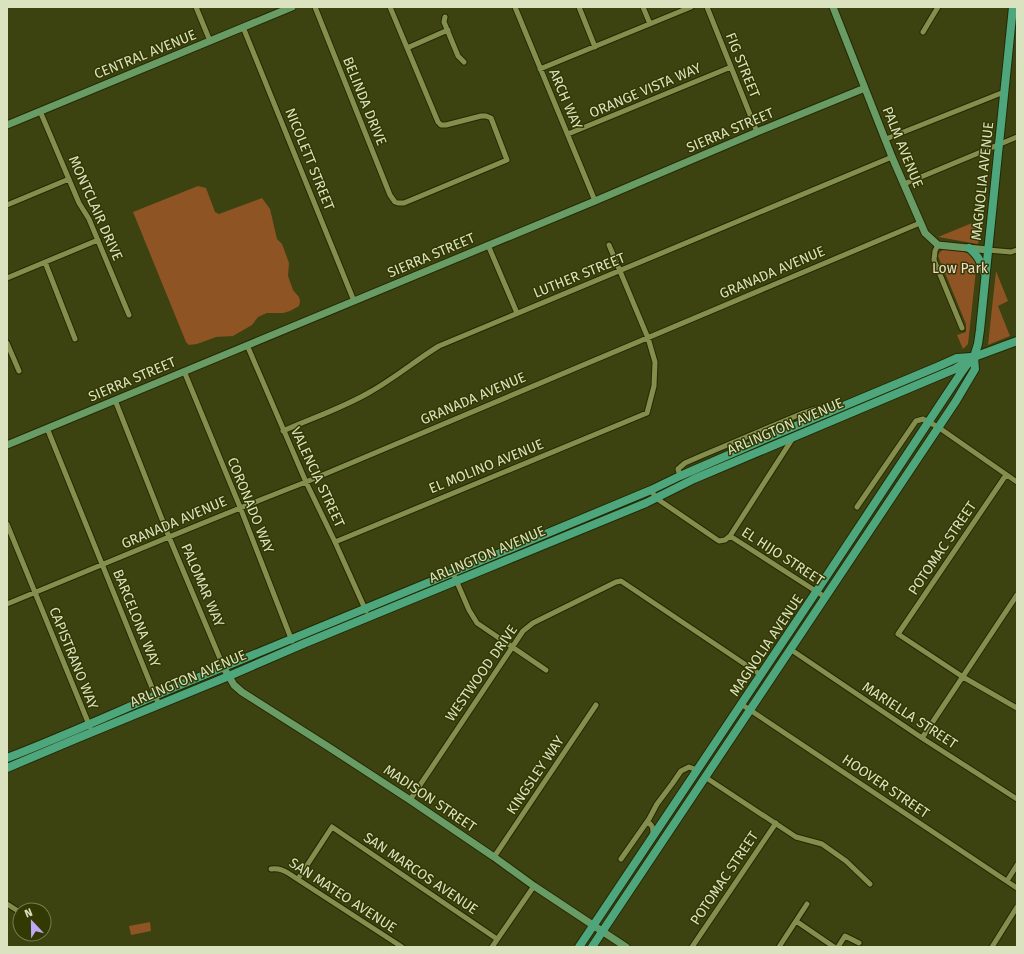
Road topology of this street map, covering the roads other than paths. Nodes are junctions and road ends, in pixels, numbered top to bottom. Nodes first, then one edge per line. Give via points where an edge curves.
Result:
1 (196, 7) edge
2 (292, 7) edge
3 (315, 7) edge
4 (390, 7) edge
5 (515, 7) edge
6 (579, 7) edge
7 (643, 7) edge
8 (691, 7) edge
9 (707, 7) edge
10 (833, 7) edge
11 (938, 7) edge
12 (1012, 7) edge
13 (445, 17) dead end
14 (1014, 20) edge
15 (650, 24) junction
16 (243, 27) junction
17 (448, 30) junction
18 (923, 32) dead end
19 (210, 41) junction
20 (595, 47) junction
21 (407, 48) junction
22 (464, 62) dead end
23 (731, 67) junction
24 (540, 69) junction
25 (865, 88) junction
26 (1004, 92) junction
27 (40, 111) junction
28 (7, 125) edge
29 (757, 132) junction
30 (568, 134) junction
31 (1017, 137) edge
32 (886, 140) junction
33 (999, 144) junction
34 (892, 157) junction
35 (69, 179) junction
36 (904, 184) junction
37 (595, 201) junction
38 (7, 205) edge
39 (920, 223) junction
40 (98, 240) junction
41 (488, 245) junction
42 (609, 245) dead end
43 (938, 245) junction
44 (969, 248) junction
45 (988, 250) junction
46 (1017, 250) edge
47 (45, 262) junction
48 (620, 271) junction
49 (986, 277) junction
50 (7, 278) edge
51 (354, 301) junction
52 (517, 313) junction
53 (130, 315) dead end
54 (962, 328) dead end
55 (648, 338) junction
56 (75, 339) dead end
57 (1017, 341) edge
58 (7, 343) edge
59 (247, 345) junction
60 (974, 357) junction
61 (19, 371) dead end
62 (184, 371) junction
63 (942, 374) junction
64 (951, 387) junction
65 (115, 400) junction
66 (831, 411) junction
67 (928, 422) junction
68 (938, 427) junction
69 (47, 428) junction
70 (764, 429) junction
71 (283, 431) junction
72 (793, 437) junction
73 (767, 438) junction
74 (7, 445) edge
75 (1006, 475) junction
76 (680, 476) junction
77 (306, 482) junction
78 (1017, 482) edge
79 (651, 490) junction
80 (656, 498) junction
81 (240, 507) junction
82 (858, 507) dead end
83 (7, 524) edge
84 (730, 536) junction
85 (170, 537) junction
86 (335, 542) junction
87 (103, 565) junction
88 (453, 573) junction
89 (457, 581) junction
90 (816, 592) junction
91 (34, 593) junction
92 (1017, 595) edge
93 (825, 597) junction
94 (7, 604) edge
95 (365, 609) junction
96 (369, 617) junction
97 (293, 644) junction
98 (512, 646) junction
99 (790, 649) junction
100 (224, 668) junction
101 (546, 670) dead end
102 (761, 674) junction
103 (229, 676) junction
104 (963, 677) junction
105 (155, 696) junction
106 (741, 704) junction
107 (159, 705) junction
108 (596, 705) dead end
109 (1017, 708) edge
110 (750, 709) junction
111 (90, 728) junction
112 (922, 738) junction
113 (7, 758) edge
114 (7, 768) edge
115 (697, 770) junction
116 (705, 777) junction
117 (1017, 799) edge
118 (410, 800) junction
119 (647, 822) junction
120 (776, 823) junction
121 (653, 836) junction
122 (494, 857) junction
123 (621, 859) dead end
124 (1017, 865) edge
125 (271, 869) dead end
126 (298, 879) junction
127 (1007, 881) junction
128 (870, 884) dead end
129 (534, 886) junction
130 (1017, 888) edge
131 (807, 904) dead end
132 (1017, 907) edge
133 (796, 921) junction
134 (594, 925) junction
135 (602, 931) junction
136 (497, 939) junction
137 (859, 943) dead end
138 (402, 947) edge
139 (492, 947) edge
140 (579, 947) edge
141 (592, 947) edge
142 (626, 947) edge
143 (692, 947) edge
144 (778, 947) edge
145 (834, 947) edge
146 (838, 947) edge
147 (992, 947) edge

1 - 19 street
2 - 16 street, CENTRAL AVENUE
3 - 21 street, BELINDA DRIVE via 390,195 398,203 507,160 491,118 481,116 446,125 438,122
4 - 21 street
5 - 24 street, ARCH WAY
6 - 20 street
7 - 15 street
8 - 15 street
9 - 23 street, FIG STREET
10 - 25 street, PALM AVENUE
11 - 18 street
12 - 14 main road, MAGNOLIA AVENUE
13 - 17 street via 444,22
14 - 26 main road, MAGNOLIA AVENUE
15 - 20 street
16 - 19 street, CENTRAL AVENUE
16 - 51 street, NICOLETT STREET
17 - 21 street
17 - 22 street via 458,56
19 - 27 street, CENTRAL AVENUE
20 - 24 street
23 - 29 street, FIG STREET
23 - 30 street, ORANGE VISTA WAY
24 - 30 street, ARCH WAY
25 - 29 street, SIERRA STREET
25 - 32 street, PALM AVENUE
26 - 32 street
26 - 33 main road, MAGNOLIA AVENUE
27 - 28 street, CENTRAL AVENUE
27 - 35 street, MONTCLAIR DRIVE
29 - 37 street, SIERRA STREET
30 - 37 street, ARCH WAY
31 - 33 street
32 - 34 street, PALM AVENUE
33 - 36 street
33 - 45 main road, MAGNOLIA AVENUE
34 - 36 street, PALM AVENUE
34 - 48 street, LUTHER STREET
35 - 38 street
35 - 40 street, MONTCLAIR DRIVE
36 - 39 street, PALM AVENUE
37 - 41 street, SIERRA STREET
39 - 43 street, PALM AVENUE via 925,233
39 - 55 street, GRANADA AVENUE
40 - 47 street
40 - 53 street, MONTCLAIR DRIVE
41 - 51 street, SIERRA STREET
41 - 52 street
42 - 48 street
43 - 44 street
43 - 54 street via 934,260
44 - 45 street
44 - 49 main road via 979,259
45 - 46 street
45 - 49 main road, MAGNOLIA AVENUE
47 - 50 street
47 - 56 street
48 - 52 street, LUTHER STREET
48 - 55 street
49 - 60 main road, MAGNOLIA AVENUE via 978,344
51 - 59 street, SIERRA STREET
52 - 71 street, LUTHER STREET via 439,346 369,393
55 - 77 street, GRANADA AVENUE
55 - 86 street, EL MOLINO AVENUE via 655,362 654,386 647,413
57 - 60 main road, ARLINGTON AVENUE
58 - 61 street
59 - 62 street, SIERRA STREET
59 - 71 street, VALENCIA STREET
60 - 63 main road, ARLINGTON AVENUE
60 - 64 main road, MAGNOLIA AVENUE
60 - 66 main road, ARLINGTON AVENUE via 957,358
60 - 68 main road, MAGNOLIA AVENUE via 975,368
62 - 65 street, SIERRA STREET
62 - 81 street, CORONADO WAY
63 - 64 main road via 948,378
63 - 72 main road, ARLINGTON AVENUE
64 - 67 main road, MAGNOLIA AVENUE
65 - 69 street, SIERRA STREET
65 - 85 street, PALOMAR WAY
66 - 70 street via 815,409
66 - 73 main road, ARLINGTON AVENUE
67 - 68 street
67 - 82 street via 923,419 916,421
67 - 90 main road, MAGNOLIA AVENUE
68 - 75 street
68 - 93 main road, MAGNOLIA AVENUE
69 - 74 street, SIERRA STREET
69 - 87 street, BARCELONA WAY
70 - 73 street
70 - 76 street via 685,463 678,468
71 - 77 street, VALENCIA STREET
72 - 80 main road, ARLINGTON AVENUE
72 - 84 street
73 - 76 main road, ARLINGTON AVENUE
75 - 78 street
75 - 104 street, POTOMAC STREET via 898,634
76 - 79 main road, ARLINGTON AVENUE
77 - 81 street, GRANADA AVENUE
77 - 86 street, VALENCIA STREET
79 - 80 street, EL HIJO STREET
79 - 88 main road, ARLINGTON AVENUE
80 - 84 street, EL HIJO STREET via 719,541
80 - 89 main road, ARLINGTON AVENUE
81 - 85 street, GRANADA AVENUE
81 - 97 street, CORONADO WAY
83 - 91 street, CAPISTRANO WAY
84 - 90 street, EL HIJO STREET
85 - 87 street, GRANADA AVENUE
85 - 100 street, PALOMAR WAY
86 - 95 street, VALENCIA STREET
87 - 91 street, GRANADA AVENUE
87 - 105 street, BARCELONA WAY
88 - 89 street
88 - 95 main road, ARLINGTON AVENUE
89 - 96 main road, ARLINGTON AVENUE
89 - 98 street via 477,623
90 - 93 street, EL HIJO STREET
90 - 102 main road, MAGNOLIA AVENUE
91 - 94 street
91 - 111 street, CAPISTRANO WAY
92 - 104 street
93 - 99 main road, MAGNOLIA AVENUE
95 - 96 street, VALENCIA STREET
95 - 97 main road, ARLINGTON AVENUE
96 - 97 main road, ARLINGTON AVENUE
97 - 100 main road, ARLINGTON AVENUE
97 - 103 main road, ARLINGTON AVENUE
98 - 101 street
98 - 102 street, WESTWOOD DRIVE via 533,623 621,581
98 - 118 street, WESTWOOD DRIVE
99 - 110 main road, MAGNOLIA AVENUE
99 - 112 street, MARIELLA STREET
100 - 103 street, MADISON STREET
100 - 105 main road, ARLINGTON AVENUE
102 - 106 main road, MAGNOLIA AVENUE
103 - 107 main road, ARLINGTON AVENUE
103 - 118 street, MADISON STREET via 242,692
104 - 109 street
104 - 112 street
105 - 107 street, BARCELONA WAY
105 - 111 main road, ARLINGTON AVENUE
106 - 110 street, HOOVER STREET
106 - 115 main road, MAGNOLIA AVENUE
107 - 111 main road, ARLINGTON AVENUE
108 - 122 street, KINGSLEY WAY
110 - 116 main road, MAGNOLIA AVENUE
110 - 127 street, HOOVER STREET
111 - 113 main road, ARLINGTON AVENUE
111 - 114 main road, ARLINGTON AVENUE
112 - 117 street, MARIELLA STREET
115 - 119 street via 689,767 681,771
115 - 121 main road, MAGNOLIA AVENUE
116 - 120 street
116 - 135 main road, MAGNOLIA AVENUE
118 - 122 street, MADISON STREET
119 - 121 street via 653,827
119 - 123 street
120 - 128 street via 796,837 822,844 846,861
120 - 143 street, POTOMAC STREET
121 - 134 main road, MAGNOLIA AVENUE
122 - 129 street, MADISON STREET
124 - 127 street
125 - 126 street, SAN MATEO AVENUE via 281,868
126 - 136 street, SAN MARCOS AVENUE via 332,827
126 - 138 street, SAN MATEO AVENUE
127 - 130 street, HOOVER STREET
129 - 134 street, MADISON STREET
129 - 136 street
131 - 133 street
132 - 147 street
133 - 144 street
133 - 145 street
134 - 135 street, MADISON STREET
134 - 140 main road, MAGNOLIA AVENUE
135 - 141 main road, MAGNOLIA AVENUE
135 - 142 street, MADISON STREET
136 - 139 street
137 - 146 street via 845,936

